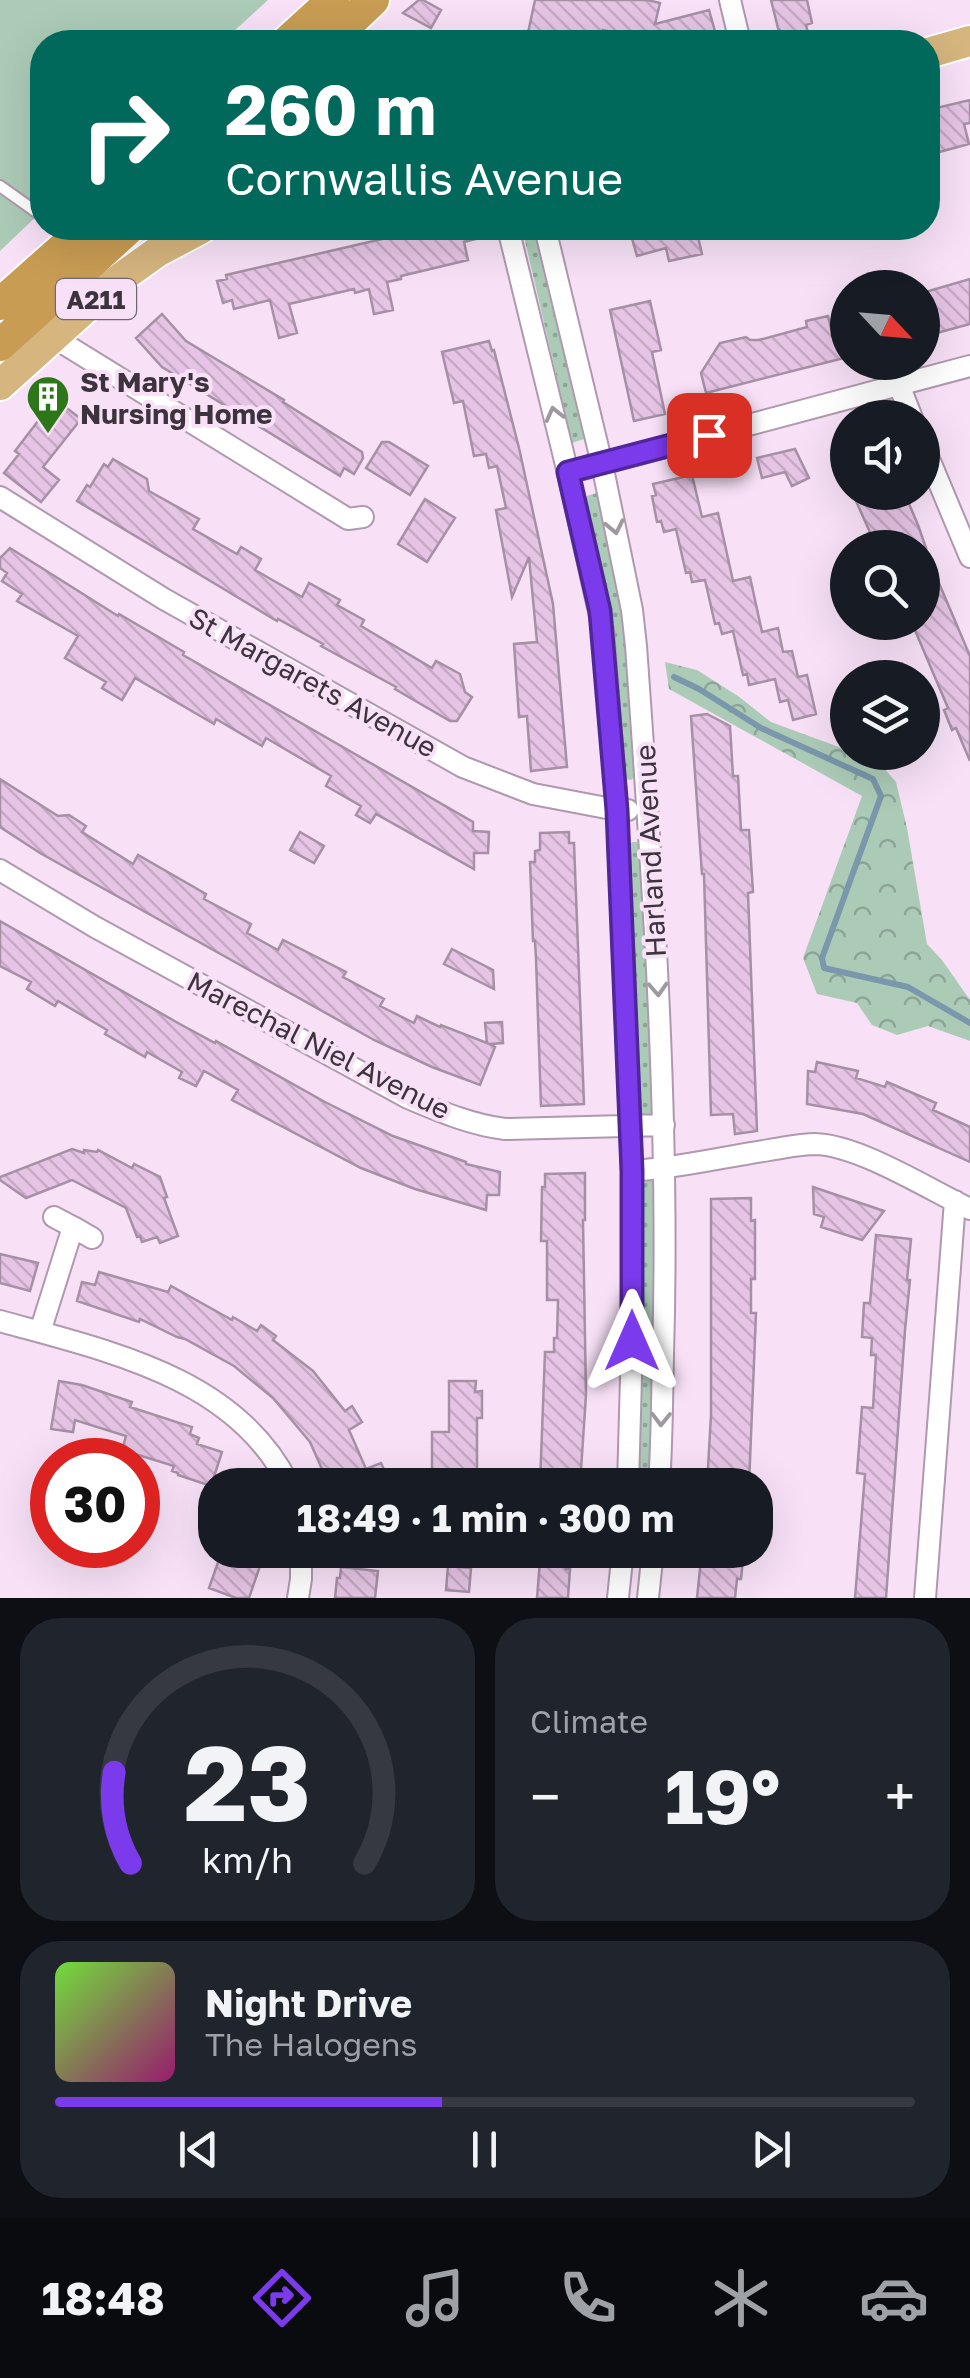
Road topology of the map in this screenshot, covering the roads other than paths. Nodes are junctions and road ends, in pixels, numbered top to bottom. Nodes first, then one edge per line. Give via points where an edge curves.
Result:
1 (333, 0) edge
2 (374, 0) edge
3 (730, 0) edge
4 (300, 30) edge
5 (342, 30) edge
6 (737, 30) edge
7 (970, 41) edge
8 (940, 50) edge
9 (0, 186) edge
10 (30, 207) edge
11 (63, 240) edge
12 (117, 240) edge
13 (180, 240) edge
14 (511, 240) edge
15 (549, 240) edge
16 (0, 304) edge
17 (53, 337) junction
18 (0, 345) edge
19 (970, 366) edge
20 (0, 384) edge
21 (899, 385) junction
22 (905, 400) edge
23 (602, 464) junction
24 (568, 472) junction
25 (940, 485) edge
26 (0, 497) edge
27 (363, 517) dead end
28 (970, 557) edge
29 (617, 810) junction
30 (648, 810) junction
31 (0, 870) edge
32 (664, 1125) junction
33 (630, 1126) junction
34 (665, 1169) junction
35 (632, 1171) junction
36 (962, 1205) edge
37 (92, 1238) dead end
38 (0, 1322) edge
39 (40, 1332) junction
40 (281, 1468) edge
41 (628, 1468) edge
42 (660, 1468) edge
43 (302, 1568) edge
44 (622, 1568) edge
45 (651, 1568) edge
46 (298, 1598) edge
47 (618, 1598) edge
48 (648, 1598) edge
49 (925, 1598) edge

1 - 4 highway
2 - 5 highway
3 - 6 street
7 - 8 main road
9 - 10 lane
11 - 16 highway
12 - 18 highway
13 - 17 main road, A211 via 111,284
24 -> 14 street, Harland Avenue
15 - 23 street, Harland Avenue
17 - 20 main road, A211
17 - 27 street via 348,520
19 - 21 street
21 - 22 street
21 - 23 street
23 - 24 street
23 -> 30 street, Harland Avenue via 632,610
24 - 29 street, Harland Avenue via 600,611
25 - 28 street
26 - 29 street, St Margarets Avenue via 169,602 463,767 532,794
29 - 30 street, St Margarets Avenue
29 - 33 street, Harland Avenue
30 -> 32 street, Harland Avenue
31 - 33 street, Marechal Niel Avenue via 429,1107 483,1127
32 - 33 street, Marechal Niel Avenue
32 - 34 street, Harland Avenue
33 - 35 street, Harland Avenue
34 - 35 street
34 - 36 street via 813,1144 861,1155
34 -> 42 street, Harland Avenue
35 - 41 street, Harland Avenue
36 - 49 street
37 - 39 street via 64,1222
38 - 39 street
39 - 40 street via 194,1388 251,1430
43 - 46 street
44 - 47 street
45 - 48 street

